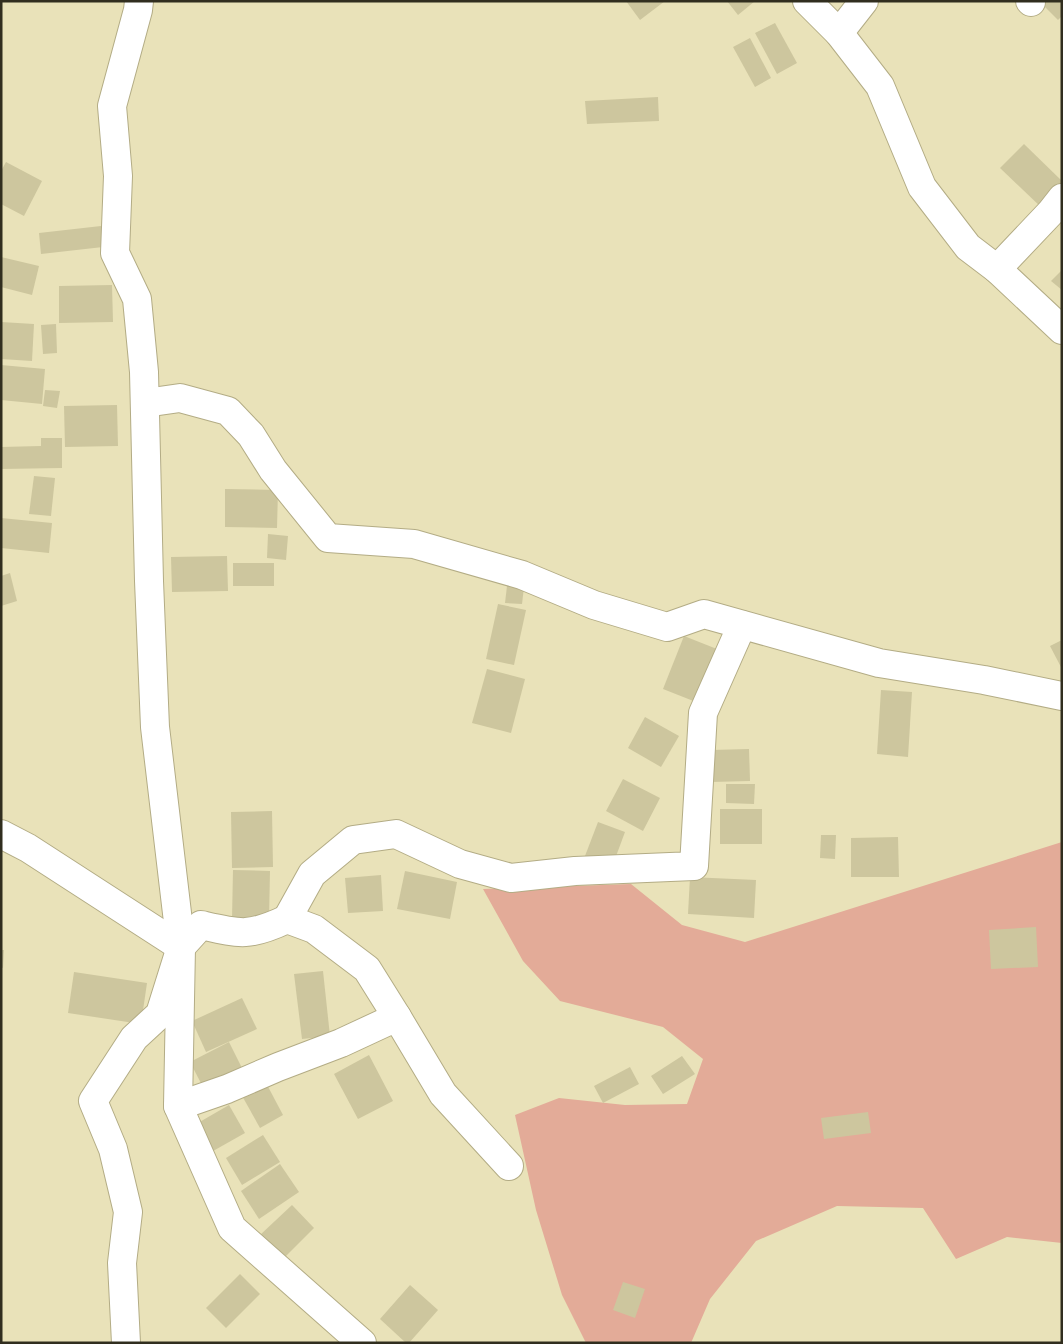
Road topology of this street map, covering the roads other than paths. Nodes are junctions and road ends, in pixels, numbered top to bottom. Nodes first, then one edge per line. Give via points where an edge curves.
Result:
1 (139, 1) edge
2 (807, 1) edge
3 (864, 1) edge
4 (839, 33) junction
5 (1062, 198) edge
6 (997, 269) junction
7 (1062, 330) edge
8 (145, 403) junction
9 (742, 625) junction
10 (1062, 696) edge
11 (1, 834) edge
12 (287, 919) junction
13 (181, 948) junction
14 (397, 1017) junction
15 (178, 1106) junction
16 (509, 1166) dead end
17 (126, 1343) edge
18 (362, 1343) edge

1 - 8 street via 112,106 118,176 115,253 137,299
2 - 4 street
3 - 4 street
4 - 6 street via 880,86 922,187 968,247
5 - 6 street
6 - 7 street
8 - 9 street via 180,398 228,411 251,435 273,470 328,538 414,544 522,575 594,605 667,627 704,614
8 - 13 street via 155,727
9 - 10 street via 879,663
9 - 12 street via 702,713 694,866 575,871 512,878 460,864 396,834 362,838 353,840 312,874
11 - 13 street
12 - 13 street via 263,930 243,934 200,925
12 - 14 street via 314,928 367,969
13 - 15 street
13 - 17 street via 160,1014 134,1038 93,1101 113,1148 128,1212 122,1263
14 - 15 street via 228,1089
14 - 16 street via 443,1094
15 - 18 street via 232,1228

